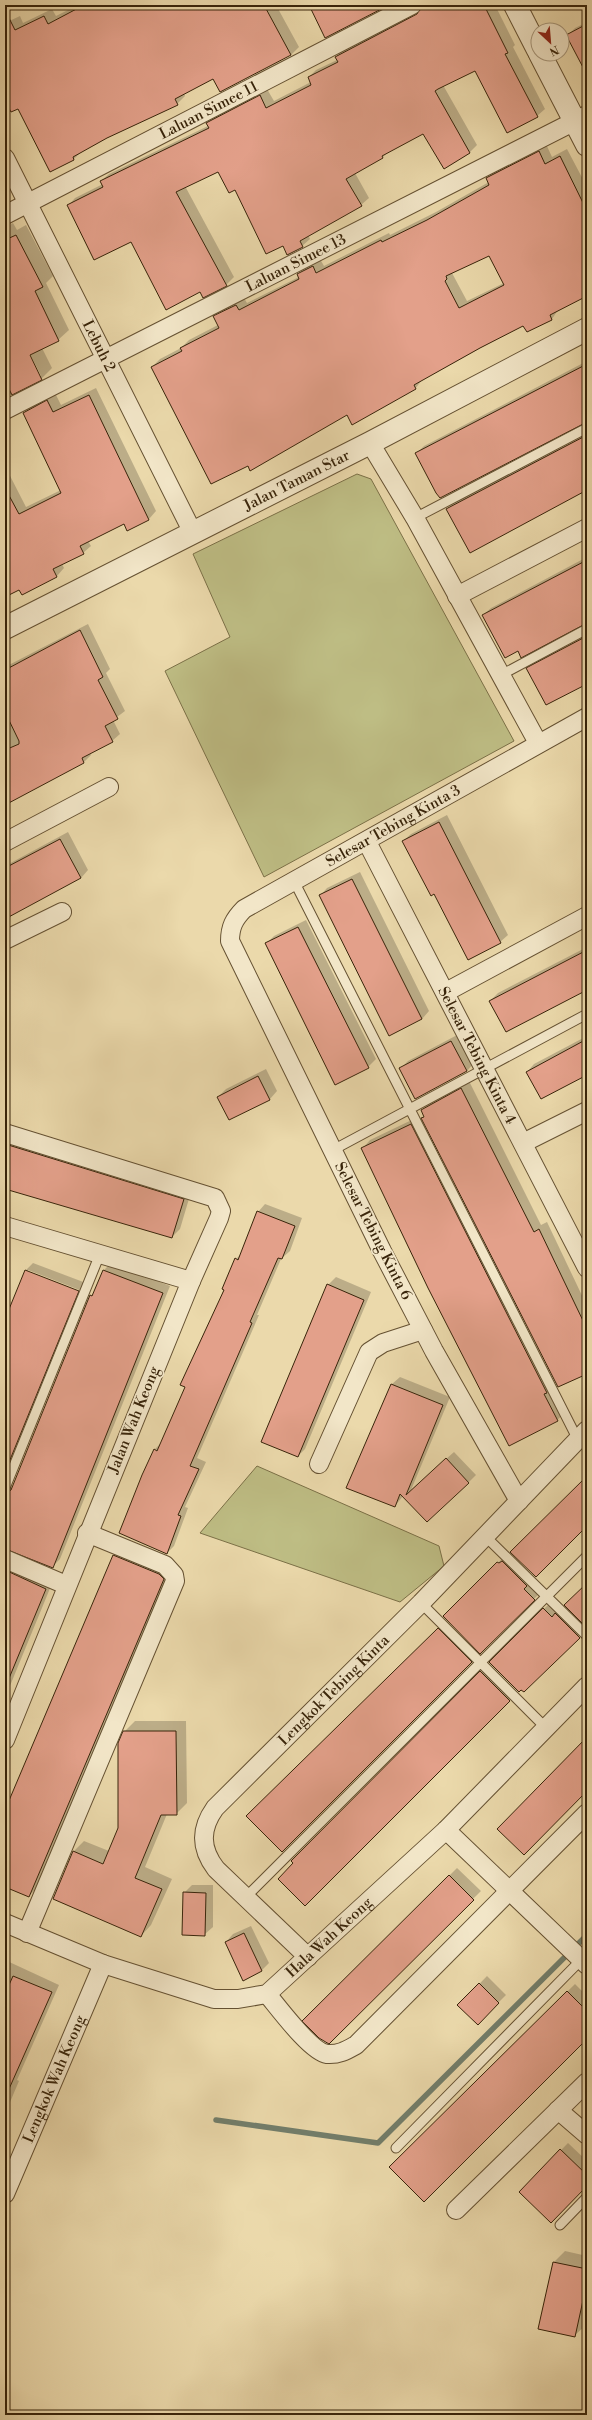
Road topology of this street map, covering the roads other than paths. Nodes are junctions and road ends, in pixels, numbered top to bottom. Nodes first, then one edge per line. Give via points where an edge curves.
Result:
1 (412, 5) edge
2 (515, 5) edge
3 (530, 34) edge
4 (545, 62) edge
5 (581, 118) edge
6 (587, 145) edge
7 (5, 158) edge
8 (27, 204) junction
9 (5, 215) edge
10 (587, 329) edge
11 (106, 357) junction
12 (5, 410) edge
13 (587, 428) edge
14 (370, 443) junction
15 (415, 518) junction
16 (587, 528) edge
17 (193, 534) junction
18 (457, 596) junction
19 (5, 628) edge
20 (587, 629) edge
21 (501, 675) junction
22 (587, 718) edge
23 (538, 743) junction
24 (109, 787) dead end
25 (5, 842) edge
26 (367, 842) junction
27 (294, 881) junction
28 (62, 912) dead end
29 (587, 916) edge
30 (5, 940) edge
31 (237, 955) joint
32 (446, 992) junction
33 (587, 1014) edge
34 (485, 1069) junction
35 (410, 1109) junction
36 (587, 1112) edge
37 (5, 1133) edge
38 (523, 1143) junction
39 (333, 1150) junction
40 (5, 1226) edge
41 (100, 1254) junction
42 (587, 1268) edge
43 (191, 1281) junction
44 (423, 1330) junction
45 (582, 1435) edge
46 (320, 1464) dead end
47 (5, 1488) edge
48 (519, 1501) junction
49 (87, 1533) junction
50 (486, 1536) junction
51 (587, 1556) edge
52 (5, 1559) edge
53 (66, 1585) junction
54 (547, 1596) junction
55 (421, 1603) junction
56 (587, 1636) edge
57 (480, 1662) junction
58 (587, 1686) edge
59 (546, 1728) junction
60 (5, 1740) edge
61 (587, 1813) edge
62 (446, 1830) junction
63 (509, 1890) junction
64 (246, 1897) junction
65 (5, 1923) edge
66 (27, 1933) junction
67 (308, 1957) junction
68 (584, 1959) edge
69 (104, 1964) junction
70 (267, 1994) junction
71 (587, 2082) edge
72 (558, 2110) junction
73 (587, 2135) edge
74 (396, 2148) dead end
75 (5, 2194) edge
76 (587, 2197) edge
77 (456, 2210) dead end
78 (560, 2225) dead end

1 - 8 street, Laluan Simee 11
2 - 3 street
4 - 5 street
5 - 6 street
5 - 11 street, Laluan Simee 13
7 - 8 street, Lebuh 2
8 - 9 street, Laluan Simee 11
8 - 11 street, Lebuh 2
10 - 14 street, Jalan Taman Star
11 - 12 street, Laluan Simee 13
11 - 17 street, Lebuh 2
13 - 15 lane
14 - 15 street
14 - 17 street, Jalan Taman Star
15 - 18 street
16 - 18 street
17 - 19 street, Jalan Taman Star
18 - 21 street
20 - 21 lane
21 - 23 street
22 - 23 street, Selesar Tebing Kinta 3
23 - 26 street, Selesar Tebing Kinta 3
24 - 25 street
26 - 27 street, Selesar Tebing Kinta 3
26 - 32 street, Selesar Tebing Kinta 4
27 - 31 street, Selesar Tebing Kinta 3 via 244,909 234,919 230,930 230,942
27 - 35 lane
28 - 30 street
29 - 32 street
31 - 39 street, Selesar Tebing Kinta 6
32 - 34 street, Selesar Tebing Kinta 4
33 - 34 lane
34 - 35 lane
34 - 38 street, Selesar Tebing Kinta 4
35 - 39 lane
35 - 45 lane
36 - 38 street
37 - 43 street, Jalan Wah Keong via 215,1198 221,1211 219,1218
38 - 42 street, Selesar Tebing Kinta 4
39 - 44 street, Selesar Tebing Kinta 6
40 - 41 street
41 - 43 street
41 - 47 lane
43 - 49 street, Jalan Wah Keong
44 - 46 street via 383,1343 369,1352
44 - 48 street, Selesar Tebing Kinta 6
45 - 48 street, Lengkok Tebing Kinta
48 - 50 street, Lengkok Tebing Kinta
49 - 53 street, Jalan Wah Keong
49 - 66 street via 165,1565 174,1574 175,1581
50 - 54 lane
50 - 55 street, Lengkok Tebing Kinta
51 - 54 lane
52 - 53 street
53 - 60 street, Jalan Wah Keong
54 - 56 lane
54 - 57 lane
55 - 57 lane
55 - 64 street, Lengkok Tebing Kinta via 215,1808 207,1819 203,1838 208,1858
57 - 59 lane
57 - 64 lane
58 - 59 street, Hala Wah Keong
59 - 62 street, Hala Wah Keong
61 - 63 street
62 - 63 street
62 - 67 street, Hala Wah Keong
63 - 68 street via 559,1940
63 - 70 street via 356,2045 340,2053 326,2054 306,2040
64 - 67 street, Lengkok Tebing Kinta
65 - 66 street
66 - 69 street
67 - 70 street, Hala Wah Keong
68 - 74 lane
69 - 70 street via 214,2000
69 - 75 street, Lengkok Wah Keong
71 - 72 street
72 - 73 street
72 - 77 street
76 - 78 lane

